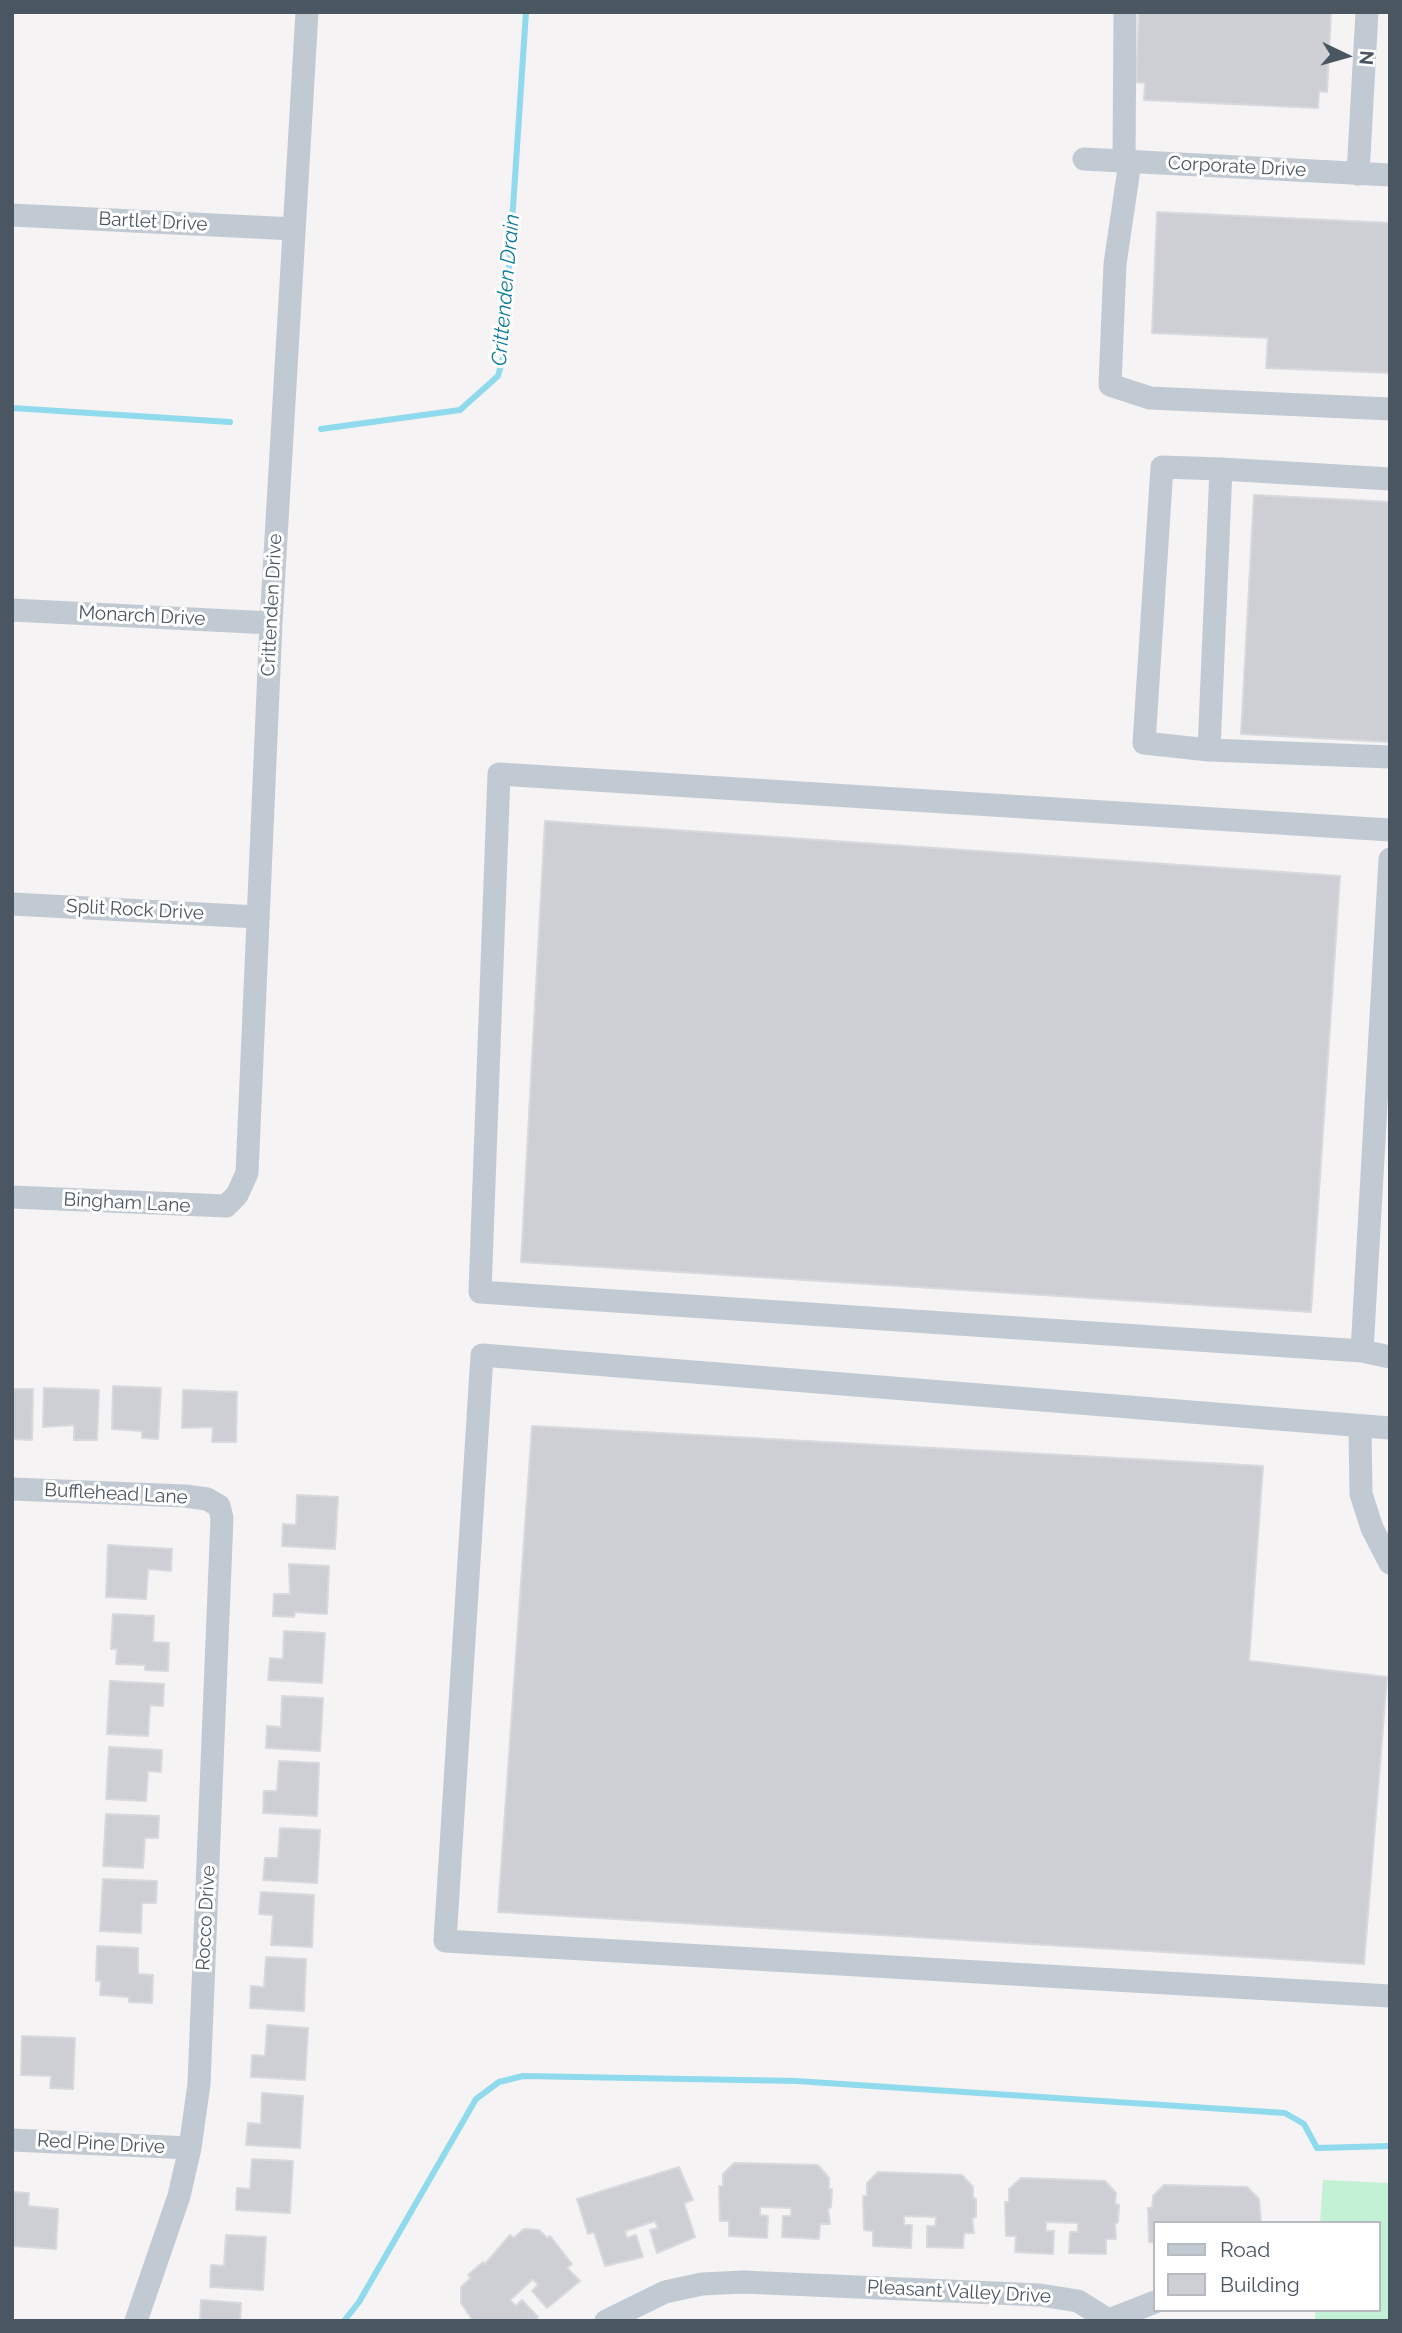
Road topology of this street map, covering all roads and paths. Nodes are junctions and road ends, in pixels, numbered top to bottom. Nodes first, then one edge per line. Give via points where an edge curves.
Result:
1 (307, 12) edge
2 (1125, 12) edge
3 (1367, 12) edge
4 (1084, 159) dead end
5 (1127, 162) junction
6 (1358, 174) junction
7 (1390, 175) edge
8 (12, 215) edge
9 (294, 229) junction
10 (1390, 409) edge
11 (1222, 469) junction
12 (1390, 479) edge
13 (12, 610) edge
14 (271, 623) junction
15 (1209, 750) junction
16 (1390, 757) edge
17 (1390, 830) edge
18 (1390, 859) edge
19 (12, 904) edge
20 (257, 916) junction
21 (237, 1195) joint
22 (12, 1197) edge
23 (1362, 1352) junction
24 (1390, 1357) edge
25 (1360, 1426) junction
26 (1390, 1428) edge
27 (12, 1489) edge
28 (219, 1506) joint
29 (1390, 1563) edge
30 (1390, 1996) edge
31 (12, 2140) edge
32 (190, 2148) junction
33 (1154, 2302) edge
34 (1109, 2320) edge
35 (136, 2321) edge
36 (606, 2321) edge

1 - 9 street, Crittenden Drive
2 - 5 street
3 - 6 street
4 - 5 street, Corporate Drive
5 - 6 street, Corporate Drive
5 - 10 street via 1115,264 1110,385 1150,398
6 - 7 street, Corporate Drive
8 - 9 street, Bartlet Drive
9 - 14 street, Crittenden Drive
11 - 12 street
11 - 15 street
11 - 15 street via 1162,467 1144,743
13 - 14 street, Monarch Drive
14 - 20 street, Crittenden Drive
15 - 16 street
17 - 23 street via 499,774 480,1292
18 - 23 street
19 - 20 street, Split Rock Drive
20 - 21 street, Crittenden Drive via 247,1173
21 - 22 street, Bingham Lane via 226,1206
23 - 24 street
25 - 26 street
25 - 29 street via 1361,1494
25 - 30 street via 482,1355 445,1941
27 - 28 street, Bufflehead Lane via 184,1496
28 - 32 street, Rocco Drive via 199,2084
31 - 32 street, Red Pine Drive
32 - 35 street, Rocco Drive via 179,2196
33 - 34 street
34 - 36 street, Pleasant Valley Drive via 1079,2301 1040,2295 743,2282 693,2285 648,2299

